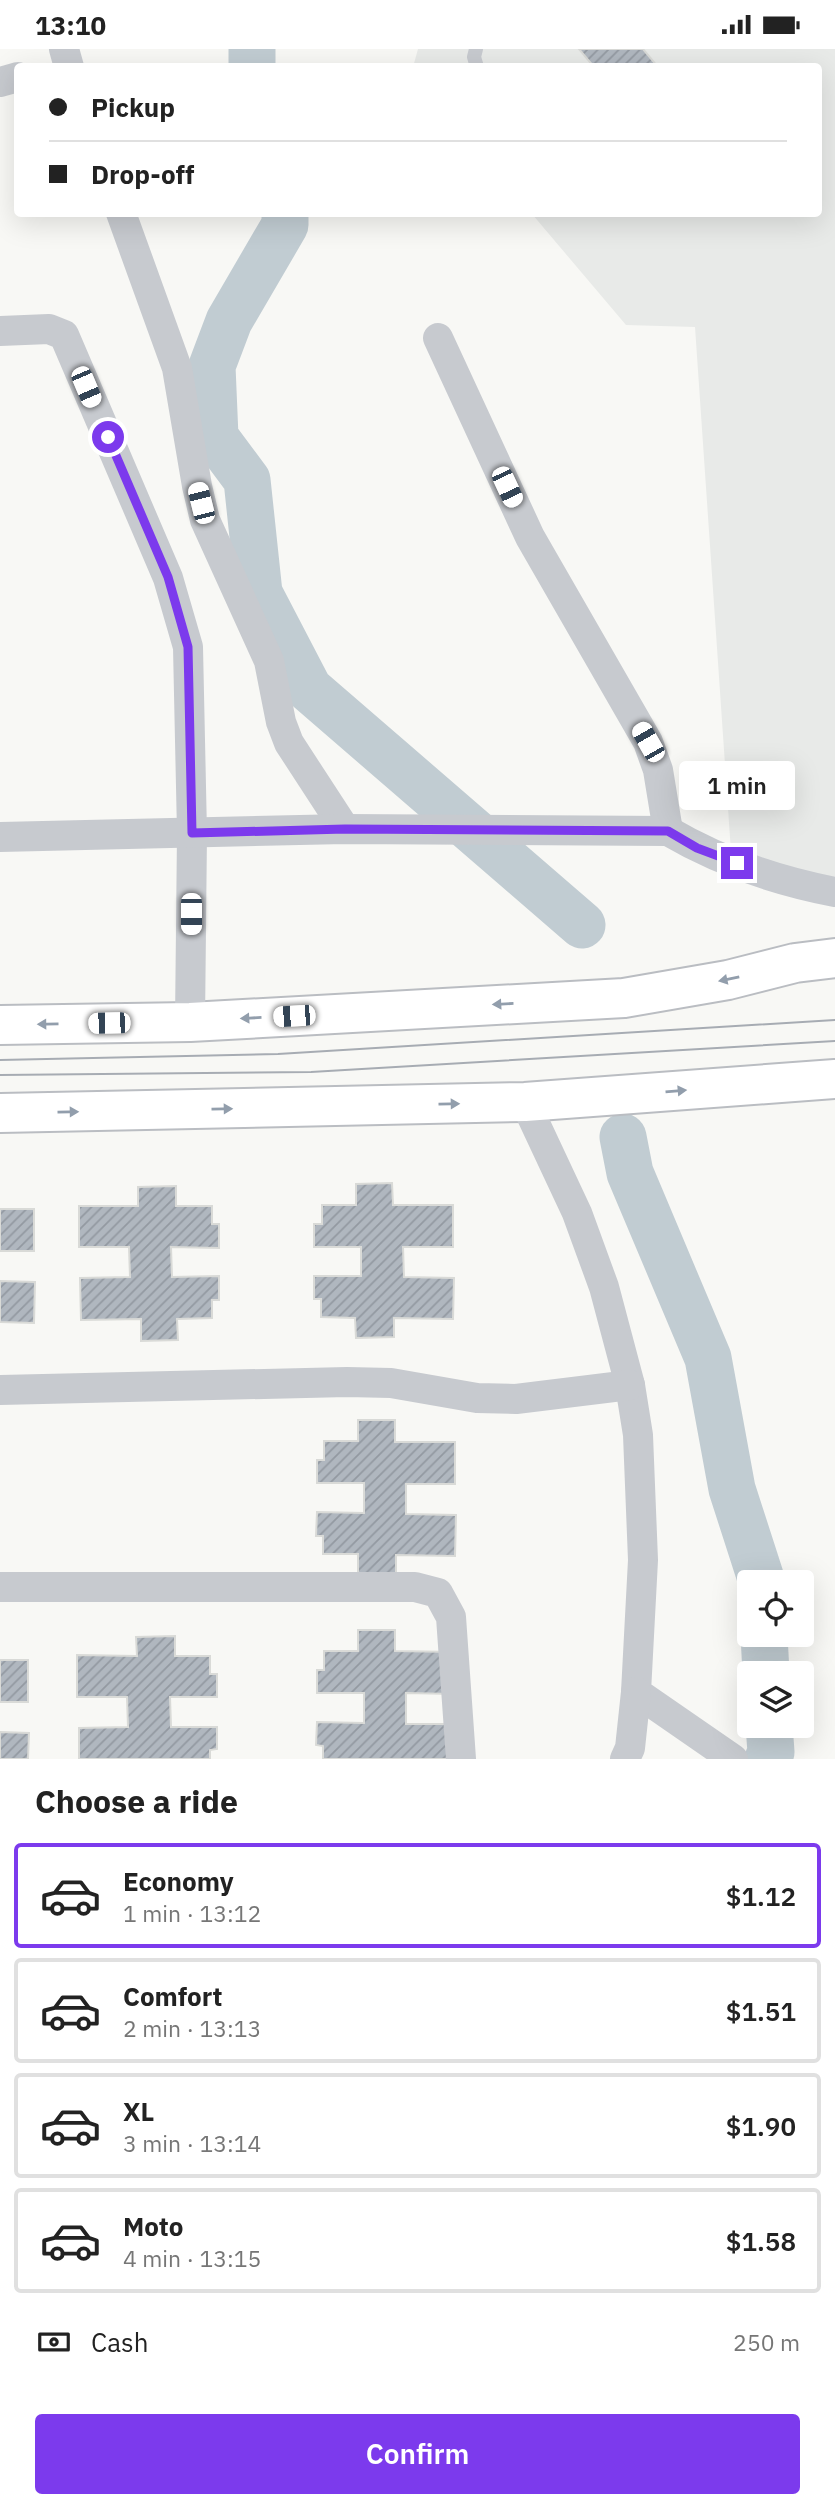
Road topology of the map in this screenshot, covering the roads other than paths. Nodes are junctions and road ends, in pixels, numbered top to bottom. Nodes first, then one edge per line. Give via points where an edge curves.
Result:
1 (122, 217) edge
2 (0, 331) edge
3 (438, 338) dead end
4 (345, 829) junction
5 (668, 831) junction
6 (192, 833) junction
7 (0, 837) edge
8 (835, 892) edge
9 (835, 939) edge
10 (835, 958) edge
11 (795, 963) junction
12 (190, 1022) junction
13 (0, 1025) edge
14 (835, 1079) edge
15 (525, 1103) junction
16 (0, 1113) edge
17 (630, 1385) junction
18 (0, 1390) edge
19 (0, 1587) edge
20 (636, 1692) junction
21 (725, 1753) edge
22 (461, 1759) edge
23 (625, 1759) edge

1 - 4 street via 177,368 205,520 269,661 289,743
2 - 6 street via 49,329 64,335 168,577 188,647
3 - 5 street via 530,537 648,742 658,769
4 - 5 street
4 - 6 street
5 - 8 street via 737,863
6 - 7 street
6 - 12 street
9 - 11 main road
10 - 11 main road
11 -> 12 main road via 624,998
12 -> 13 main road
15 -> 14 main road
16 -> 15 main road
15 - 17 street via 578,1213
17 - 18 street via 516,1399 347,1382
17 - 20 street via 638,1435 643,1560
19 - 22 street via 415,1587 438,1593 451,1617
20 - 21 street
20 - 23 street

